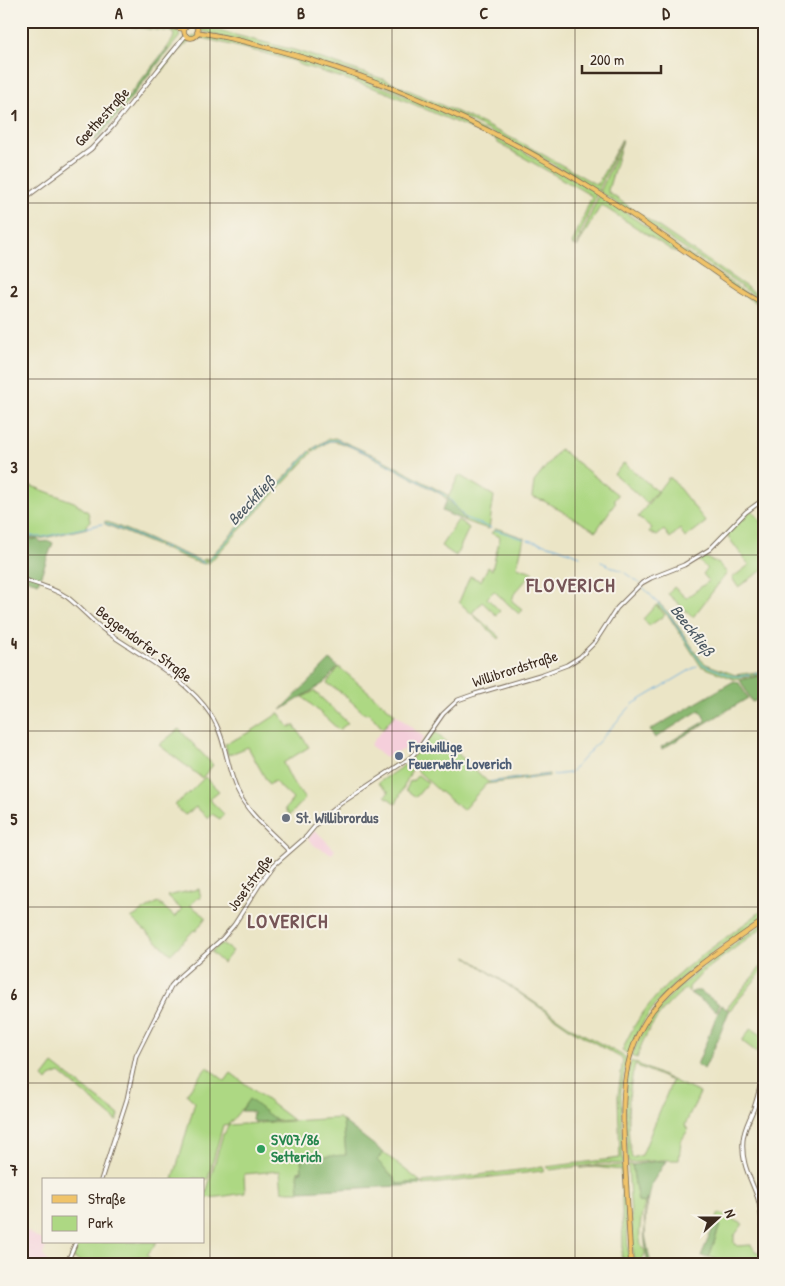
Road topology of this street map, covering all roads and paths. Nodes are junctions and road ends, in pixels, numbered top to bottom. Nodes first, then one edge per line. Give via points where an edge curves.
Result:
1 (137, 21) edge
2 (201, 21) edge
3 (196, 26) junction
4 (184, 29) junction
5 (197, 32) junction
6 (186, 35) junction
7 (21, 201) edge
8 (764, 303) edge
9 (764, 499) edge
10 (21, 579) edge
11 (461, 699) joint
12 (289, 851) junction
13 (764, 920) edge
14 (764, 1071) edge
15 (102, 1178) edge
16 (75, 1244) edge
17 (66, 1265) edge
18 (631, 1265) edge
19 (764, 1265) edge

1 - 4 main road
2 - 3 street
3 - 4 main road via 189,24
3 - 5 main road
4 - 6 main road
5 - 6 main road via 192,37
5 - 8 main road via 272,49 364,78 480,127 591,188
6 - 7 street, Goethestraße via 112,128 91,149
9 - 11 street, Willibrordstraße via 703,554 642,583 617,608 591,647 580,657 543,674
10 - 12 street, Beggendorfer Straße via 50,588 67,598 103,629 169,674 204,706 218,728 242,799
11 - 12 street, Josefstraße via 447,709 410,758 340,804
12 - 15 street, Josefstraße via 266,876 228,933 176,980 154,1018 136,1056 130,1091
13 - 18 main road via 676,985 655,1007 640,1030 625,1075 622,1103
14 - 19 street via 748,1117 743,1144 744,1165 758,1200
16 - 17 street

